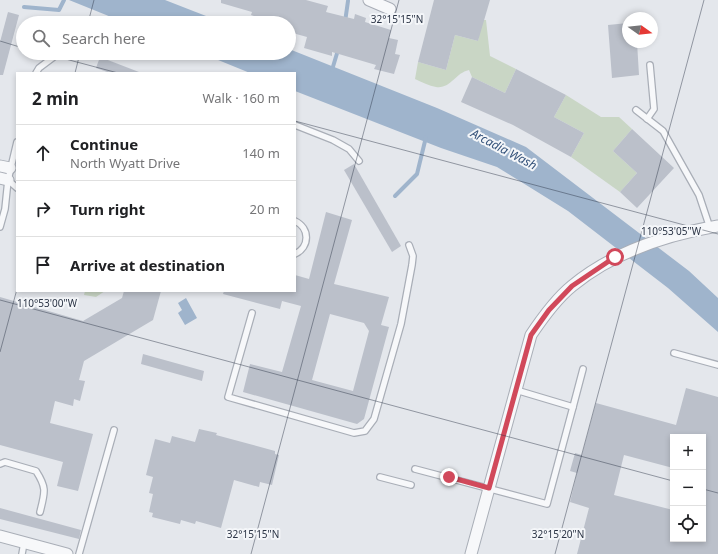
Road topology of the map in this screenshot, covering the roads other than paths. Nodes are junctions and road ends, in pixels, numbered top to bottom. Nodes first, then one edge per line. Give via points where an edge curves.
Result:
1 (369, 0) edge
2 (390, 9) dead end
3 (50, 60) edge
4 (650, 65) dead end
5 (37, 72) edge
6 (636, 110) dead end
7 (648, 119) junction
8 (296, 125) edge
9 (16, 144) edge
10 (359, 161) dead end
11 (5, 167) edge
12 (4, 179) edge
13 (16, 187) edge
14 (296, 222) edge
15 (0, 227) edge
16 (714, 227) edge
17 (409, 245) dead end
18 (296, 253) edge
19 (252, 314) dead end
20 (674, 353) dead end
21 (718, 365) edge
22 (583, 369) dead end
23 (516, 390) junction
24 (573, 407) junction
25 (114, 430) dead end
26 (0, 464) edge
27 (415, 469) dead end
28 (380, 477) dead end
29 (411, 486) dead end
30 (489, 488) junction
31 (40, 512) dead end
32 (0, 536) edge
33 (24, 543) junction
34 (22, 554) edge
35 (67, 554) edge
36 (79, 554) edge
37 (471, 554) edge

1 - 2 street
3 - 5 lane
4 - 7 lane via 654,109
6 - 7 lane
7 - 16 lane via 663,131
8 - 10 lane via 349,149
9 - 11 lane
11 - 12 lane
12 - 13 lane
12 - 15 lane via 4,209
14 - 18 lane via 306,232 306,243
16 - 23 street via 662,240 615,257 572,286 549,310 531,335
17 - 19 lane via 413,256 401,324 374,419 365,431 354,433 228,398
20 - 21 lane
22 - 24 lane
23 - 24 lane
23 - 30 street
24 - 30 lane via 547,504
25 - 36 lane
26 - 31 lane via 4,462 36,471 43,482 44,495
27 - 30 lane
28 - 29 lane
30 - 37 street
32 - 33 street
33 - 34 lane
33 - 35 street

